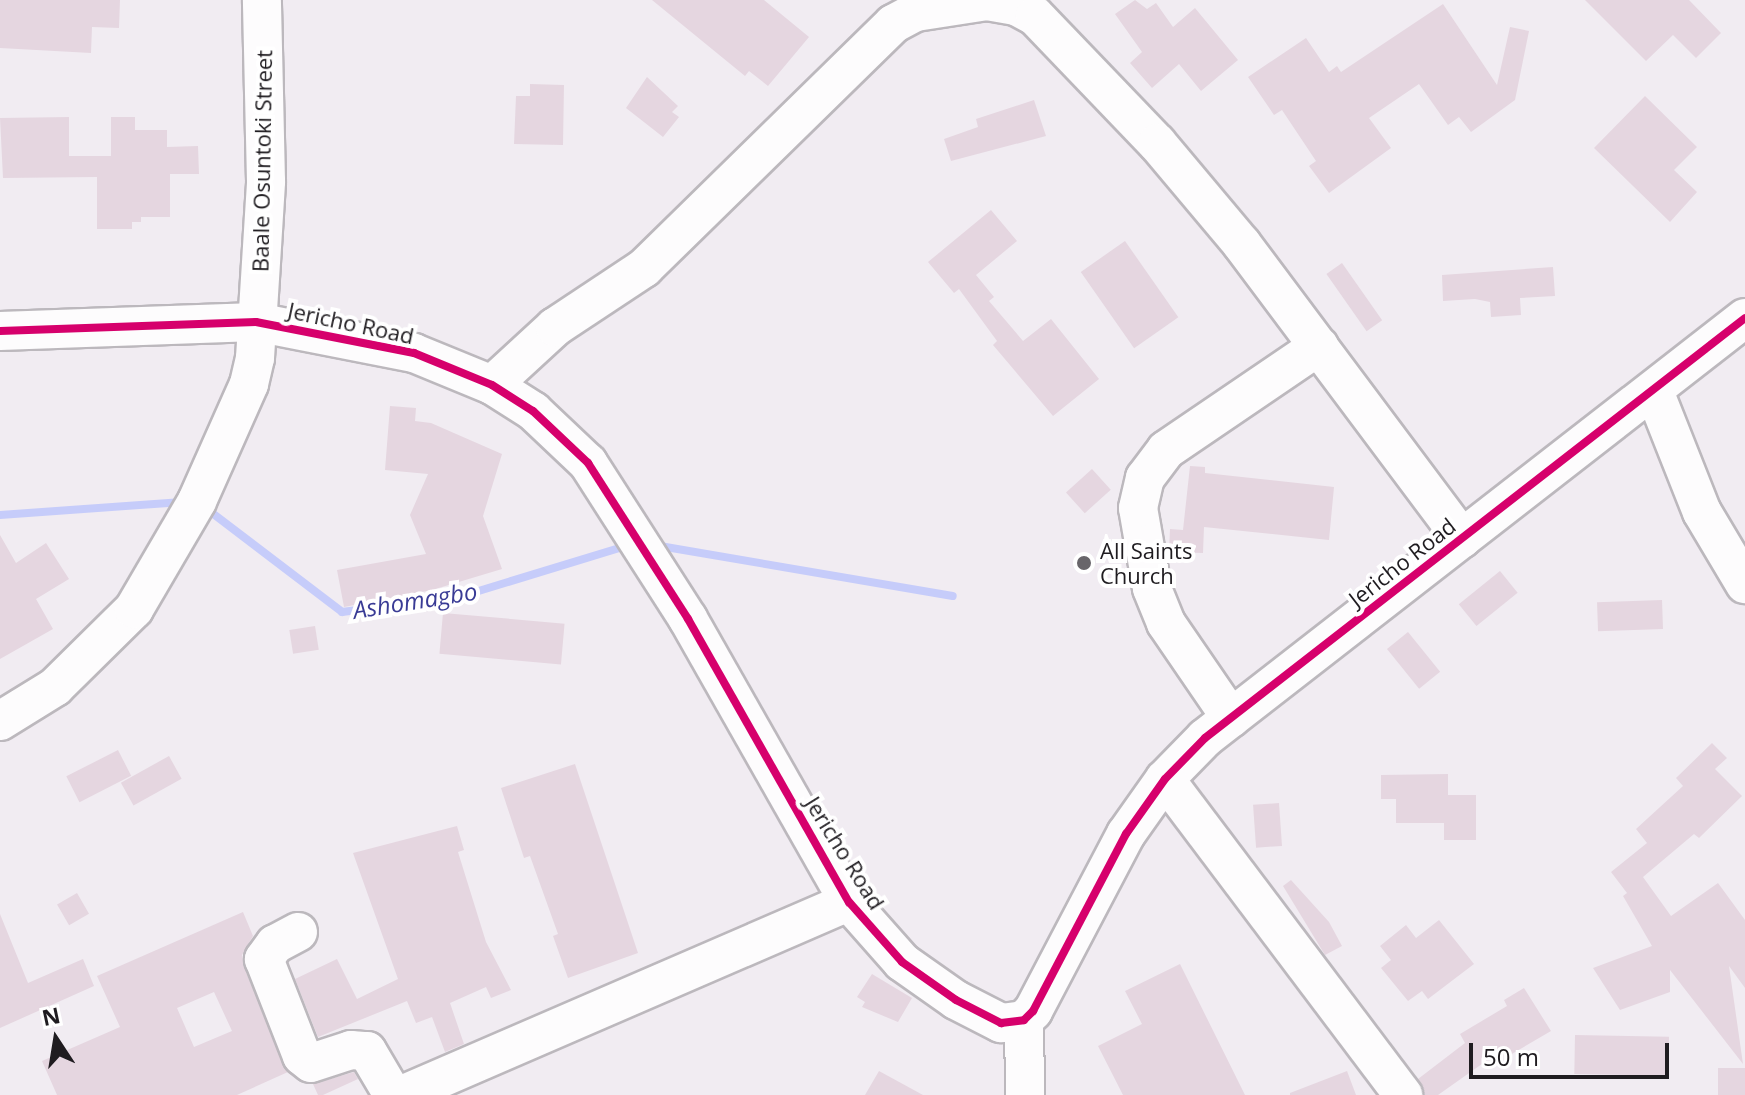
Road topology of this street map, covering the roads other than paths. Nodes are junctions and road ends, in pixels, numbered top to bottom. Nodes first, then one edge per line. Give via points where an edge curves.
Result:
1 (262, 0) edge
2 (1745, 318) edge
3 (256, 322) junction
4 (0, 331) edge
5 (1319, 346) junction
6 (492, 385) junction
7 (1654, 391) junction
8 (1462, 538) junction
9 (1745, 584) edge
10 (1231, 718) junction
11 (0, 721) edge
12 (1165, 779) junction
13 (849, 902) junction
14 (298, 932) dead end
15 (1024, 1020) junction
16 (393, 1095) edge
17 (402, 1095) edge
18 (1025, 1095) edge
19 (1403, 1095) edge

1 - 3 street, Baale Osuntoki Street via 266,181
2 - 7 street, Jericho Road
3 - 4 street, Jericho Road
3 - 6 street, Jericho Road via 377,344
3 - 11 street, Baale Osuntoki Street via 249,384 223,450 166,560 134,609 94,654 55,687
5 - 6 street via 1241,243 1074,52 1035,16 987,1 943,6 893,24 644,268 555,327
5 - 8 street
5 - 10 street via 1166,450 1145,478 1138,508 1152,588 1166,623
6 - 13 street, Jericho Road via 533,411 588,463 688,619
7 - 8 street, Jericho Road
7 - 9 street via 1702,512
8 - 10 street, Jericho Road
10 - 12 street, Jericho Road
12 - 15 street, Jericho Road via 1126,834
12 - 19 street
13 - 15 street, Jericho Road via 902,962 928,982 985,1017 1001,1023
13 - 17 street
14 - 16 street via 275,944 264,959 302,1056 311,1063 360,1048 374,1058
15 - 18 street

